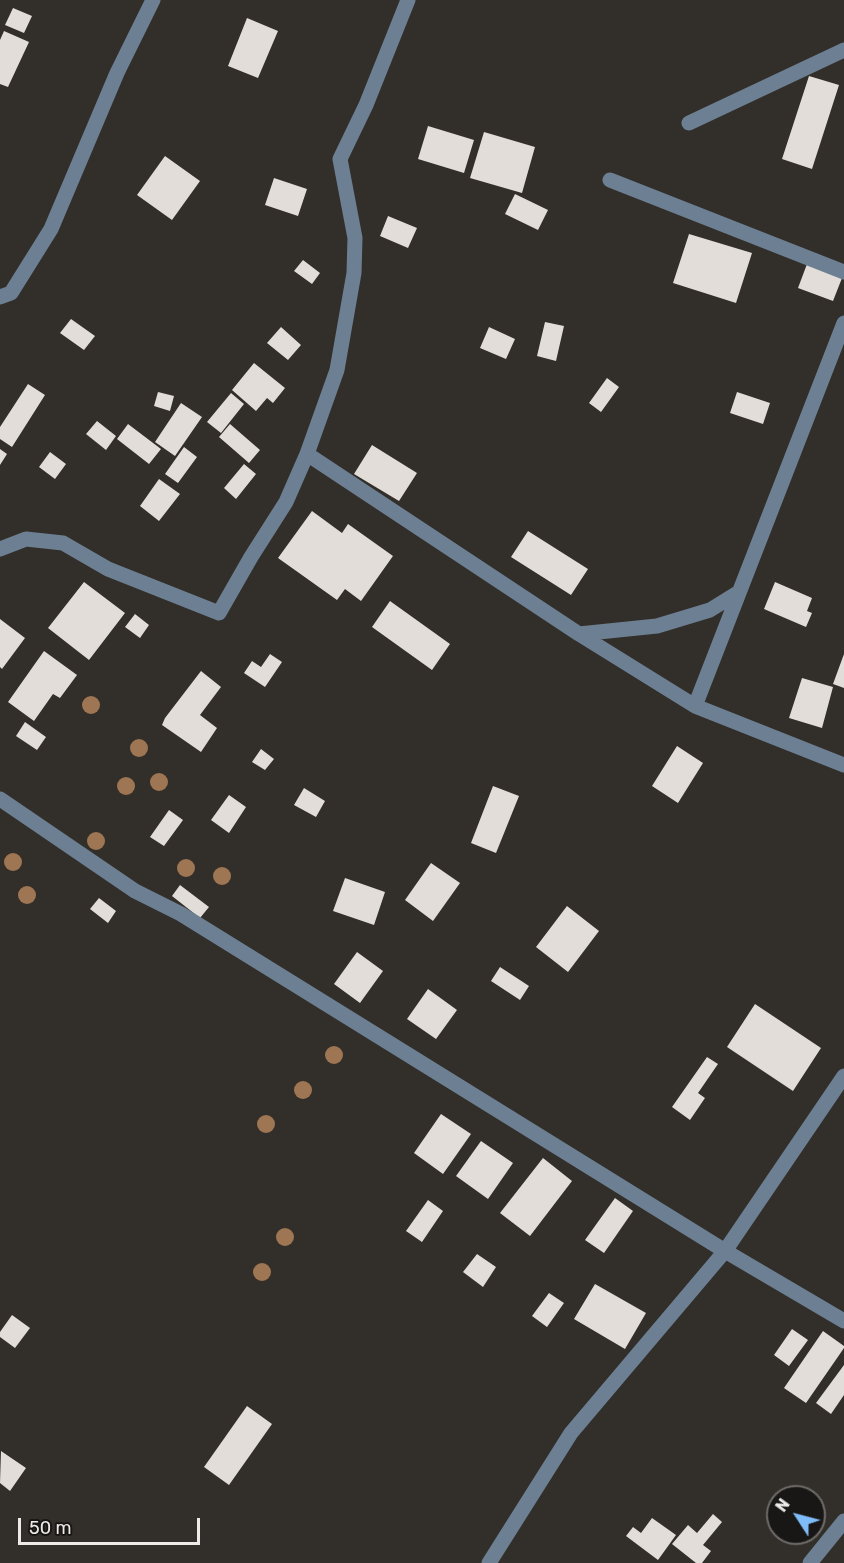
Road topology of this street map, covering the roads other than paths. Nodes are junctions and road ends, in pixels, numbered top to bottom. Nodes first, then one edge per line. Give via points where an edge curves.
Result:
1 (153, 0) edge
2 (408, 0) edge
3 (844, 50) edge
4 (689, 123) dead end
5 (610, 180) dead end
6 (844, 272) edge
7 (0, 297) edge
8 (844, 323) edge
9 (307, 454) junction
10 (0, 549) edge
11 (739, 592) junction
12 (579, 633) junction
13 (695, 706) junction
14 (844, 765) edge
15 (0, 799) edge
16 (844, 1076) edge
17 (725, 1251) junction
18 (844, 1321) edge
19 (844, 1521) edge
20 (489, 1563) edge
21 (810, 1563) edge

1 - 7 street via 117,73 51,229 11,293
2 - 9 street via 340,159 355,238 354,273 337,370
3 - 4 street
5 - 6 street
8 - 11 street
9 - 10 street via 286,502 219,614 108,568 63,543 26,539
9 - 12 street
11 - 12 street via 710,610 657,627
11 - 13 street
12 - 13 street
13 - 14 street
15 - 17 street via 135,891 181,914
16 - 17 street
17 - 18 street
17 - 20 street via 571,1433
19 - 21 street

